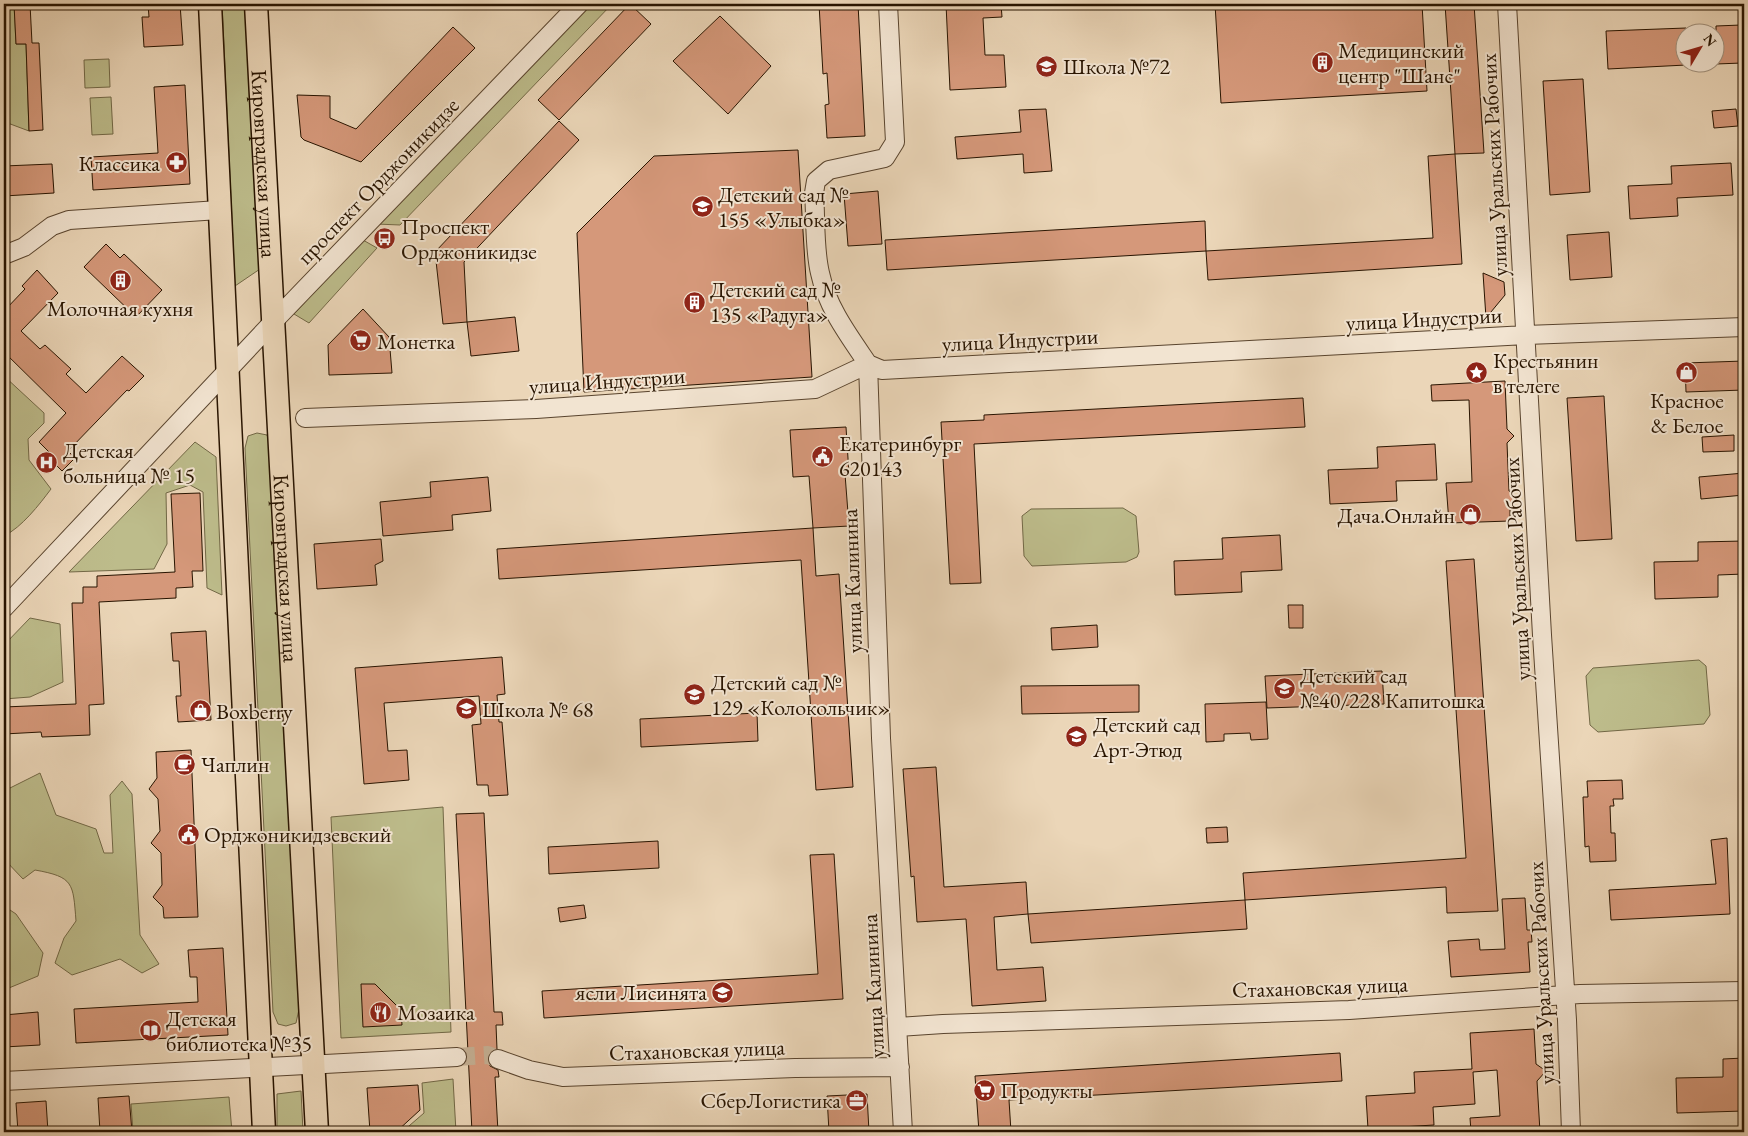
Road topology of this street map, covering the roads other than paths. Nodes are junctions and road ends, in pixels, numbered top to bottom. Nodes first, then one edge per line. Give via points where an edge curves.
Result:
1 (210, 4) edge
2 (256, 4) edge
3 (579, 4) edge
4 (888, 4) edge
5 (1508, 4) edge
6 (219, 210) junction
7 (4, 255) edge
8 (273, 322) junction
9 (1744, 327) edge
10 (1526, 335) junction
11 (868, 364) junction
12 (228, 370) junction
13 (304, 418) dead end
14 (4, 608) edge
15 (1744, 991) edge
16 (1565, 996) junction
17 (898, 1027) junction
18 (457, 1057) tunnel mouth
19 (498, 1059) tunnel mouth
20 (313, 1065) junction
21 (260, 1067) junction
22 (900, 1067) junction
23 (4, 1080) edge
24 (264, 1132) edge
25 (317, 1132) edge
26 (903, 1132) edge
27 (1571, 1132) edge

1 - 6 main road
2 - 8 main road, Кировградская улица
3 - 8 street, проспект Орджоникидзе
4 - 11 street via 895,142 885,158 829,170 816,181 814,193 819,272 828,300
5 - 10 street, улица Уральских Рабочих
6 - 7 street via 69,220 52,226 24,247
6 - 12 main road
8 - 12 street, проспект Орджоникидзе
8 - 20 main road, Кировградская улица
9 - 10 street, улица Индустрии
10 - 11 street, улица Индустрии via 882,370
10 - 16 street, улица Уральских Рабочих
11 - 13 street, улица Индустрии via 815,389 536,409
11 - 17 street, улица Калинина via 881,738
12 - 14 street, проспект Орджоникидзе
12 - 21 main road
15 - 16 street, Стахановская улица
16 - 17 street, Стахановская улица via 1350,1010
16 - 27 street, улица Уральских Рабочих
17 - 22 street, улица Калинина
18 - 20 street
19 - 22 street, Стахановская улица via 563,1077
20 - 21 street
20 - 25 main road, Кировградская улица
21 - 23 street
21 - 24 main road
22 - 26 street, улица Калинина

